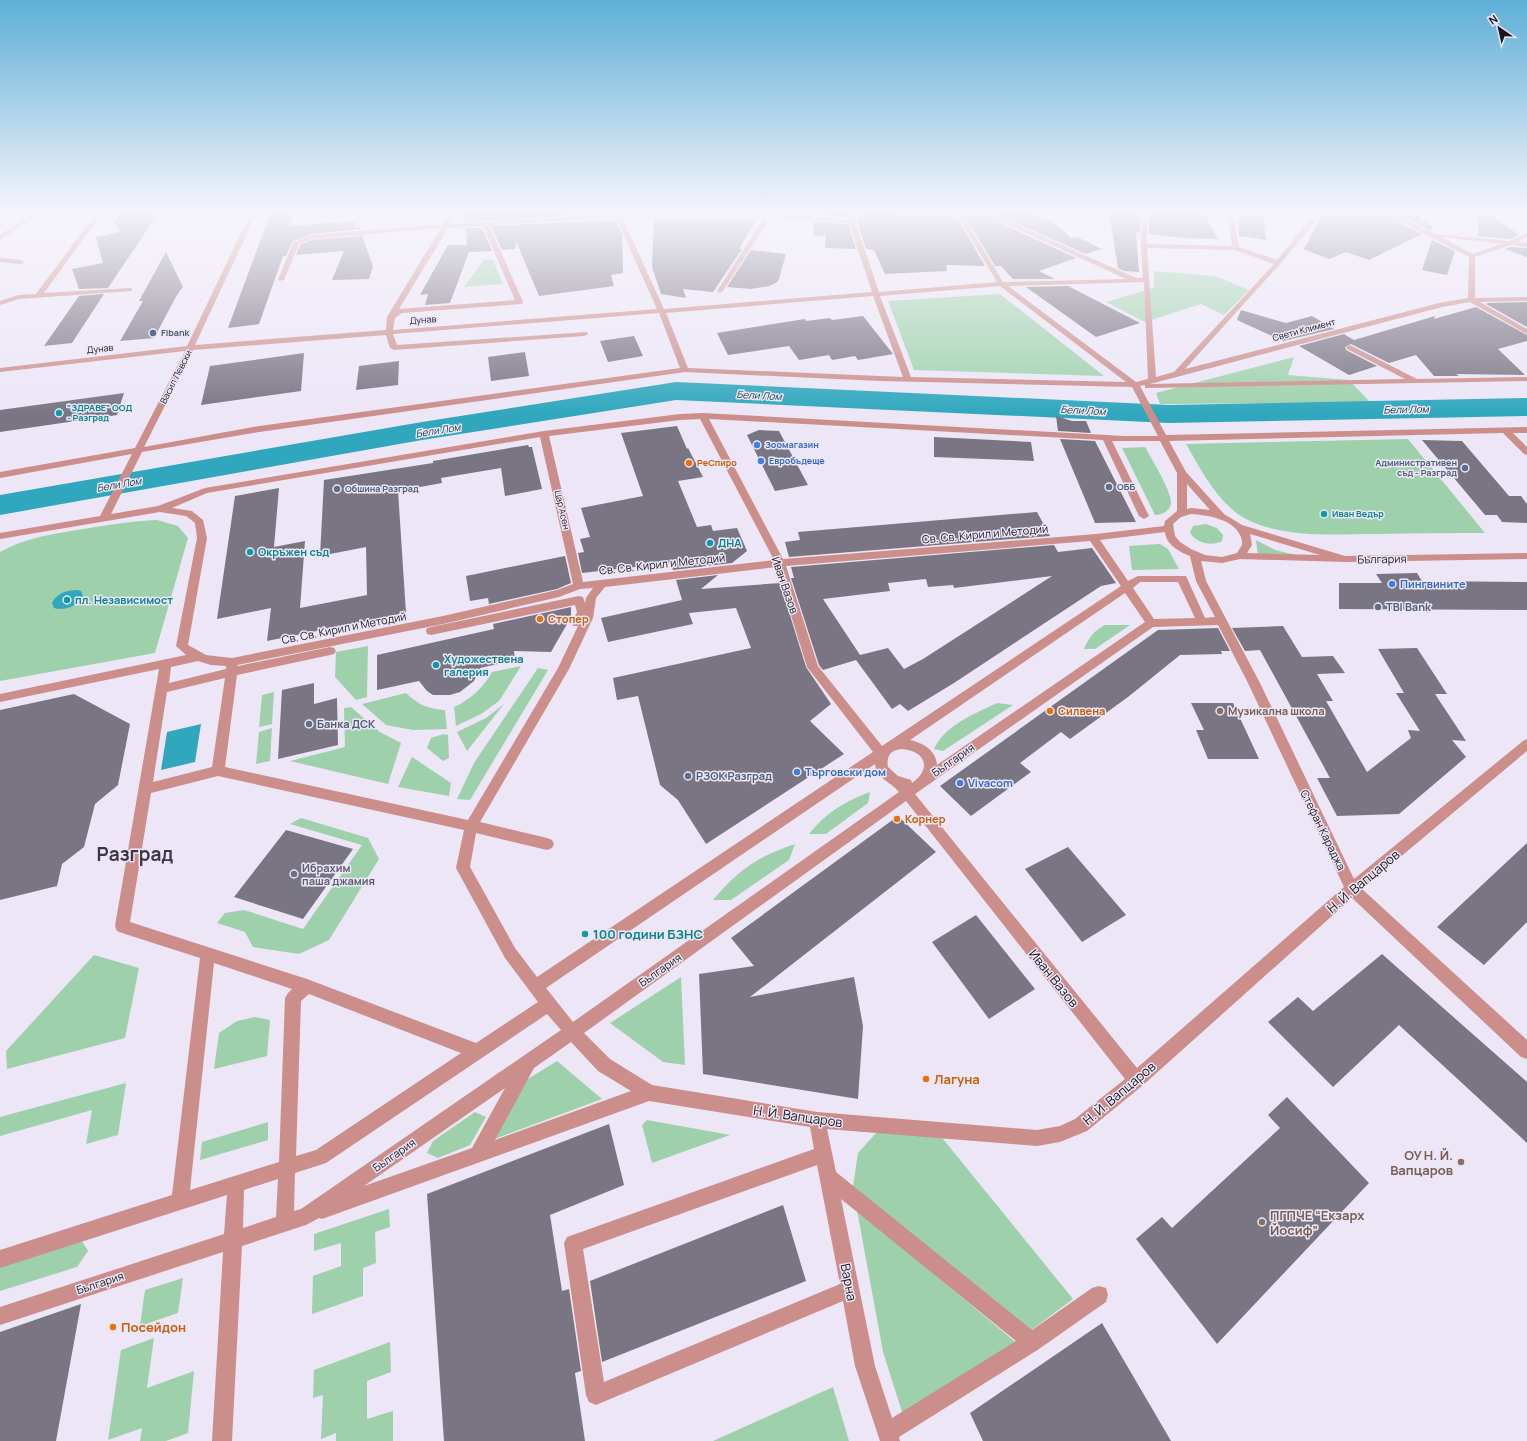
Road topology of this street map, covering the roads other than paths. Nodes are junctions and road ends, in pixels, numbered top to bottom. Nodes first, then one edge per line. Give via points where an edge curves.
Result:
1 (50, 279) edge
2 (222, 279) edge
3 (413, 279) edge
4 (509, 279) edge
5 (647, 279) edge
6 (728, 279) edge
7 (871, 279) edge
8 (998, 279) edge
9 (1263, 279) edge
10 (1471, 279) edge
11 (1136, 280) joint
12 (1147, 280) joint
13 (1001, 284) junction
14 (130, 290) dead end
15 (720, 291) dead end
16 (876, 294) junction
17 (38, 296) junction
18 (1527, 299) edge
19 (1471, 300) junction
20 (0, 303) edge
21 (662, 312) junction
22 (391, 317) junction
23 (390, 332) junction
24 (1527, 332) edge
25 (584, 334) dead end
26 (1350, 347) dead end
27 (190, 348) junction
28 (0, 370) edge
29 (685, 370) junction
30 (1178, 374) junction
31 (908, 379) junction
32 (1527, 379) edge
33 (1152, 381) junction
34 (1416, 382) junction
35 (1136, 386) junction
36 (703, 416) junction
37 (1527, 430) edge
38 (1506, 431) junction
39 (544, 434) junction
40 (1106, 438) junction
41 (1164, 438) junction
42 (137, 451) junction
43 (1527, 452) edge
44 (1182, 473) junction
45 (0, 475) edge
46 (160, 509) junction
47 (1182, 512) junction
48 (1220, 515) junction
49 (1144, 516) dead end
50 (104, 518) junction
51 (1241, 528) junction
52 (1168, 529) junction
53 (1093, 537) junction
54 (0, 538) edge
55 (1195, 555) junction
56 (1240, 556) junction
57 (1527, 556) edge
58 (1345, 559) junction
59 (780, 563) junction
60 (1182, 578) junction
61 (1200, 578) junction
62 (601, 584) junction
63 (579, 586) junction
64 (1126, 587) junction
65 (1222, 621) junction
66 (1202, 622) junction
67 (1151, 623) junction
68 (571, 634) dead end
69 (195, 656) junction
70 (166, 664) junction
71 (232, 667) junction
72 (162, 689) junction
73 (0, 698) edge
74 (1527, 744) edge
75 (883, 750) junction
76 (218, 771) junction
77 (924, 780) junction
78 (903, 788) junction
79 (145, 789) junction
80 (471, 826) junction
81 (547, 844) dead end
82 (1352, 889) junction
83 (208, 954) junction
84 (307, 986) junction
85 (535, 987) junction
86 (549, 1004) junction
87 (572, 1032) junction
88 (1527, 1051) edge
89 (478, 1052) junction
90 (530, 1060) junction
91 (1136, 1080) junction
92 (649, 1093) junction
93 (817, 1120) junction
94 (478, 1154) junction
95 (823, 1154) junction
96 (287, 1168) junction
97 (828, 1177) junction
98 (236, 1185) junction
99 (180, 1202) junction
100 (306, 1216) junction
101 (285, 1223) junction
102 (234, 1239) junction
103 (0, 1259) edge
104 (850, 1289) junction
105 (1099, 1295) dead end
106 (0, 1316) edge
107 (1032, 1342) junction
108 (889, 1437) edge
109 (222, 1441) edge

1 - 17 street
2 - 27 street, Васил Левски
3 - 22 street
4 - 22 street via 519,302 400,312
5 - 21 street
6 - 15 street
7 - 16 street
8 - 13 street
9 - 30 street
10 - 19 street
11 - 12 street, Дунав
11 - 13 street, Дунав
12 - 33 street
13 - 16 street, Дунав
13 - 35 street
14 - 17 street
16 - 21 street, Дунав
16 - 31 street
17 - 20 street via 18,297
18 - 19 street, Свети Климент
19 - 24 street
19 - 30 street, Свети Климент via 1442,305
21 - 23 street, Дунав
21 - 29 street
22 - 23 street
23 - 25 street via 394,348
23 - 27 street, Дунав
26 - 34 street
27 - 28 street, Дунав
27 - 42 street, Васил Левски
29 - 31 street
29 - 42 street via 253,430
30 - 33 street, Свети Климент
31 - 35 street
32 - 34 street
33 - 35 street, Свети Климент
34 - 35 street
35 - 41 street
36 - 39 street
36 - 40 street
36 - 59 street, Иван Вазов
37 - 38 street
38 - 41 street
38 - 43 street
39 - 46 street via 206,490
39 - 63 street, Цар Асен
40 - 41 street
40 - 49 street
41 - 44 street
42 - 45 street
42 - 50 street, Васил Левски
44 - 47 street
44 - 48 street
46 - 50 street
46 - 69 street via 189,512 200,522 202,538 182,646
47 - 48 street via 1193,510
47 - 52 street via 1171,519
48 - 51 street, България
50 - 54 street via 20,532
51 - 56 street via 1249,543 1246,551
51 - 58 street, България
52 - 53 street, Св. Св. Кирил и Методий
52 - 55 street via 1176,544
53 - 59 street, Св. Св. Кирил и Методий
53 - 64 street
55 - 56 street via 1222,560
55 - 61 street, Стефан Караджа
56 - 58 street
57 - 58 street, България
59 - 62 street, Св. Св. Кирил и Методий
59 - 75 street, Иван Вазов via 813,667
60 - 61 street
60 - 64 street via 1138,579
60 - 66 street
61 - 65 street, Стефан Караджа
62 - 63 street, Св. Св. Кирил и Методий
62 - 80 street, Н. Й. Вапцаров via 591,598 588,618 563,669
63 - 71 street, Св. Св. Кирил и Методий via 559,593
64 - 67 street
64 - 75 street
65 - 66 street
65 - 82 street, Стефан Караджа
66 - 67 street
67 - 77 street, България
68 - 71 street via 582,612 579,600
69 - 70 street
69 - 71 street, Св. Св. Кирил и Методий
70 - 72 street
70 - 73 street
71 - 72 street
71 - 76 street
72 - 79 street
74 - 82 street, Н. Й. Вапцаров
75 - 77 street via 900,744 909,744 925,752 931,767
75 - 78 street via 880,761 885,774
75 - 85 street
76 - 79 street
76 - 80 street
77 - 78 street, България
78 - 87 street, България
78 - 91 street, Иван Вазов
79 - 83 street via 122,926
80 - 81 street
80 - 85 street, Н. Й. Вапцаров via 463,868 510,953
82 - 88 street, Стефан Караджа
82 - 91 street, Н. Й. Вапцаров
83 - 84 street
83 - 99 street
84 - 89 street
84 - 96 street via 293,998
85 - 86 street, Н. Й. Вапцаров
86 - 87 street, Н. Й. Вапцаров
86 - 89 street
87 - 90 street, България
87 - 92 street, Н. Й. Вапцаров via 604,1065
89 - 96 street via 320,1157
90 - 94 street
90 - 100 street, България
91 - 93 street, Н. Й. Вапцаров via 1081,1125 1060,1134 1037,1138
92 - 93 street, Н. Й. Вапцаров
92 - 94 street
93 - 95 street, Варна
94 - 100 street
95 - 97 street, Варна
95 - 104 street via 572,1242 596,1395
96 - 98 street
96 - 101 street
97 - 104 street, Варна
97 - 107 street
98 - 99 street
98 - 102 street
99 - 103 street
100 - 101 street, България
101 - 102 street, България
102 - 106 street, България
102 - 109 street
104 - 108 street, Варна via 865,1366
105 - 107 street
107 - 108 street

